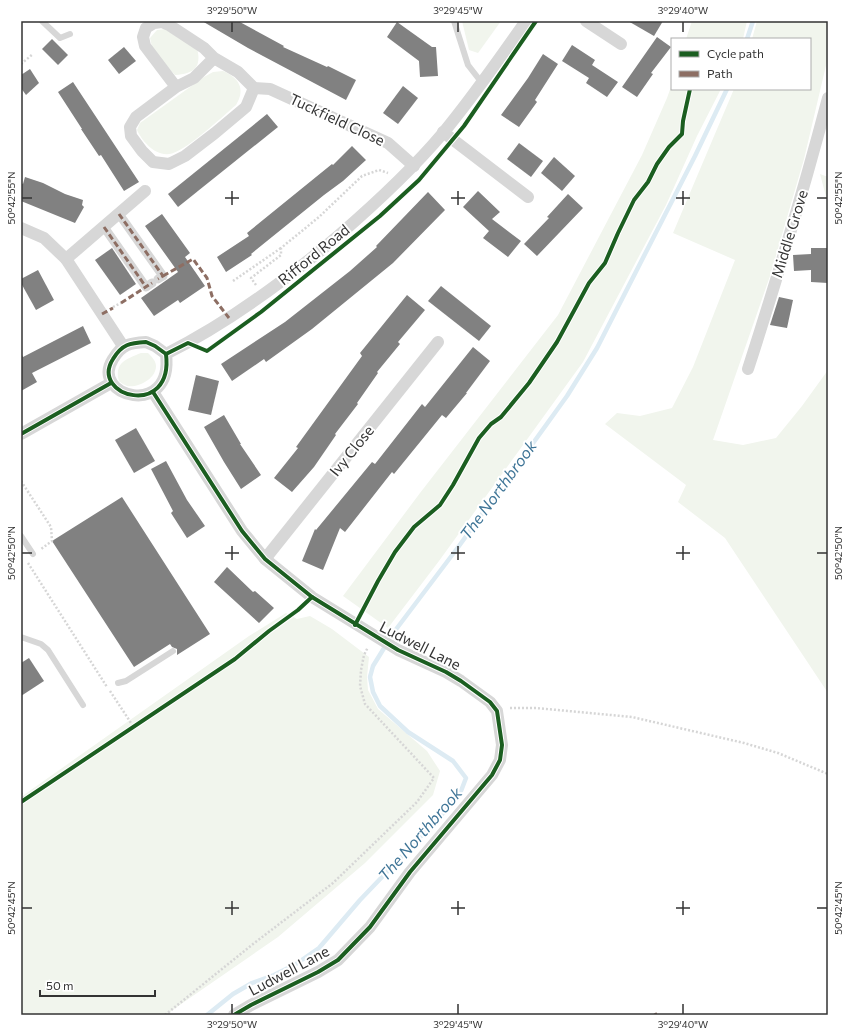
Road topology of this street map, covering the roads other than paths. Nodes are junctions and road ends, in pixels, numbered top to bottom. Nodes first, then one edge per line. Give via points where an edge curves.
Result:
1 (42, 21) edge
2 (454, 21) edge
3 (526, 21) edge
4 (586, 21) edge
5 (70, 34) dead end
6 (621, 44) dead end
7 (214, 58) junction
8 (482, 83) junction
9 (176, 87) junction
10 (254, 88) junction
11 (828, 98) edge
12 (443, 132) junction
13 (414, 166) junction
14 (145, 191) dead end
15 (528, 197) dead end
16 (119, 214) junction
17 (104, 227) junction
18 (21, 228) edge
19 (66, 259) junction
20 (438, 342) dead end
21 (123, 346) junction
22 (166, 354) junction
23 (748, 369) dead end
24 (111, 383) junction
25 (153, 392) junction
26 (21, 434) edge
27 (21, 536) edge
28 (34, 554) road end
29 (265, 559) junction
30 (21, 637) edge
31 (173, 651) dead end
32 (118, 683) dead end
33 (82, 705) dead end
34 (234, 1015) edge

1 - 5 lane via 60,38
2 - 8 lane via 468,65
3 - 8 street, Rifford Road
4 - 6 street
7 - 9 street via 194,78
7 - 9 street via 204,48 169,25 162,22 154,23 146,28 143,37 145,46
7 - 10 street via 238,72
8 - 12 street, Rifford Road
9 - 10 street via 136,117 130,127 131,136 153,162 169,164 185,156 246,107
10 - 13 street, Tuckfield Close via 270,89 388,143
11 - 23 street, Middle Grove via 782,262
12 - 13 street, Rifford Road
12 - 15 street
13 - 22 street, Rifford Road via 368,210 263,295 188,343
14 - 16 street
16 - 17 street
16 - 17 street via 163,276 152,283
17 - 19 street
18 - 19 street via 44,238
19 - 21 street
20 - 29 street, Ivy Close
21 - 22 street via 146,342
21 - 24 street via 111,362 108,374
22 - 25 street via 165,378
24 - 25 street via 122,393 132,395
24 - 26 street
25 - 29 street, Ludwell Lane via 242,532
27 - 28 lane
29 - 34 street, Ludwell Lane via 312,597 398,650 461,680 490,702 497,711 502,745 500,760 492,775 410,872 370,927 338,960
30 - 33 lane via 41,644 48,650
31 - 32 lane via 126,681

